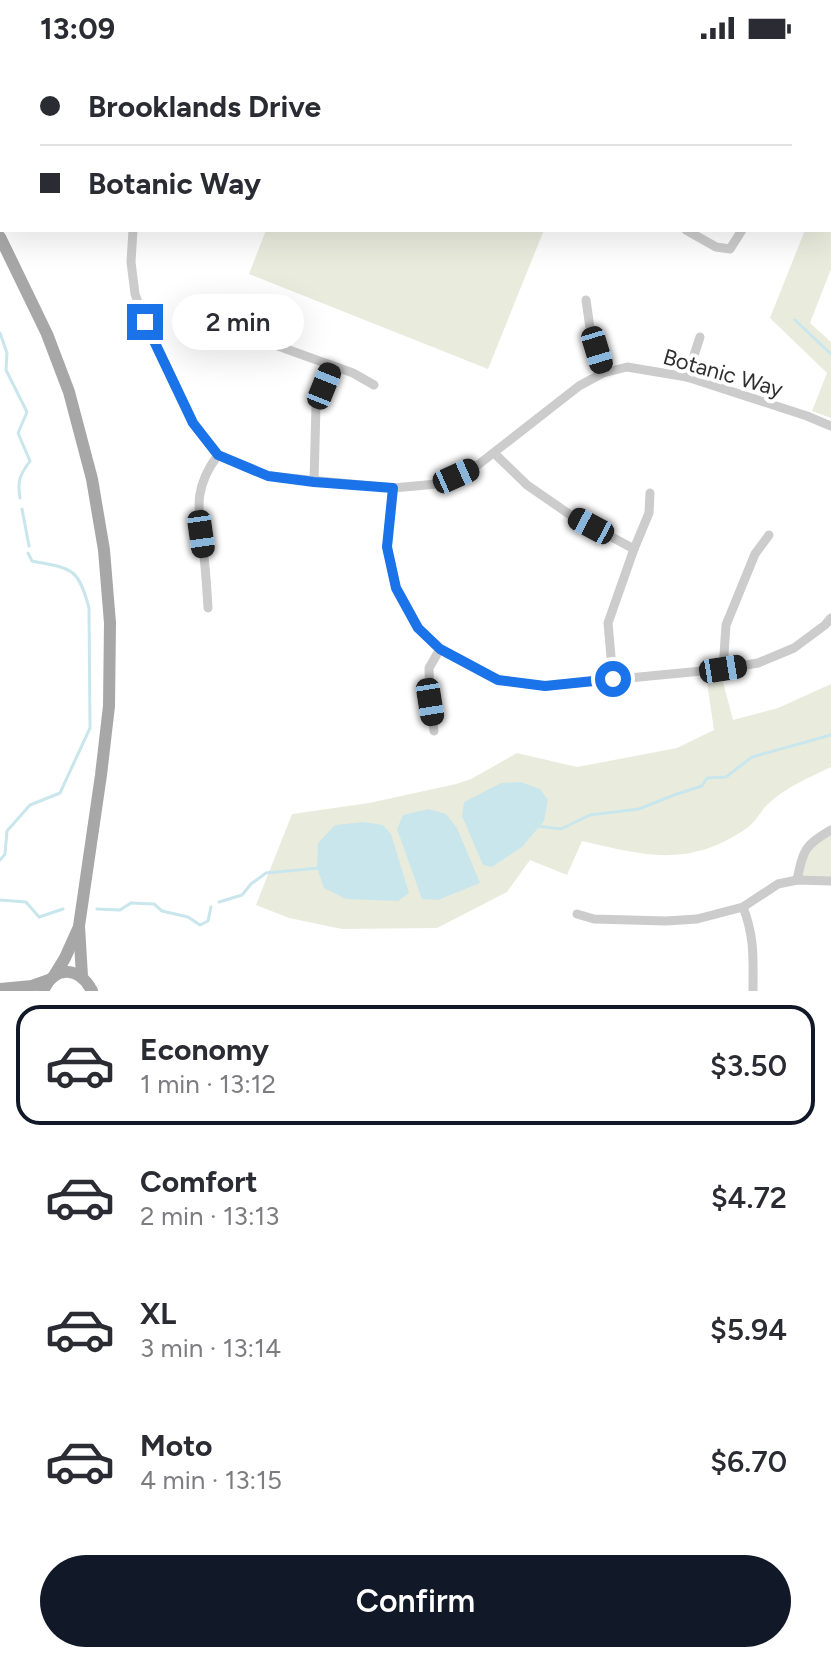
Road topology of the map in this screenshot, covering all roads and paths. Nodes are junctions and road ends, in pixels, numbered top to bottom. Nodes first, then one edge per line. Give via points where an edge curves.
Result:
1 (131, 232) edge
2 (690, 232) edge
3 (741, 232) edge
4 (0, 237) edge
5 (586, 300) dead end
6 (248, 301) dead end
7 (700, 337) dead end
8 (332, 366) junction
9 (603, 373) junction
10 (687, 377) junction
11 (374, 385) dead end
12 (831, 426) edge
13 (494, 453) junction
14 (218, 455) junction
15 (314, 482) junction
16 (393, 488) junction
17 (650, 493) dead end
18 (769, 535) dead end
19 (634, 549) junction
20 (208, 608) dead end
21 (831, 618) edge
22 (440, 649) junction
23 (723, 669) junction
24 (613, 679) junction
25 (434, 731) dead end
26 (831, 830) edge
27 (797, 880) junction
28 (831, 881) edge
29 (743, 907) junction
30 (577, 914) dead end
31 (79, 926) junction
32 (49, 982) edge
33 (87, 982) edge
34 (0, 989) edge
35 (102, 991) edge
36 (753, 991) edge

1 - 14 street, Botanic Way via 135,294 145,322 193,423
2 - 3 street via 730,249
4 - 31 main road via 69,392 104,550 109,706
5 - 9 street
6 - 8 street via 261,333 275,345
7 - 10 street
8 - 11 street
8 - 15 street via 316,406
9 - 10 street, Botanic Way via 627,367
9 - 13 street, Botanic Way
10 - 12 street, Botanic Way
13 - 16 street, Botanic Way via 437,484
13 - 19 street via 527,485 569,514
14 - 15 street, Botanic Way via 268,476
14 - 20 street via 203,478 198,510
15 - 16 street, Botanic Way
16 - 22 street via 387,547 396,588 418,628
17 - 19 street via 649,513
18 - 23 street via 755,554 726,625
19 - 24 street via 608,623
21 - 23 street via 794,648 758,663
22 - 24 street via 498,680 545,686
22 - 25 street via 429,668
23 - 24 street
26 - 27 street via 802,854
27 - 28 street
27 - 29 street via 778,884
29 - 30 street via 666,921
29 - 36 street via 751,928
31 - 32 main road
31 - 33 main road
32 - 33 main road via 69,972
32 - 34 main road
33 - 35 main road

